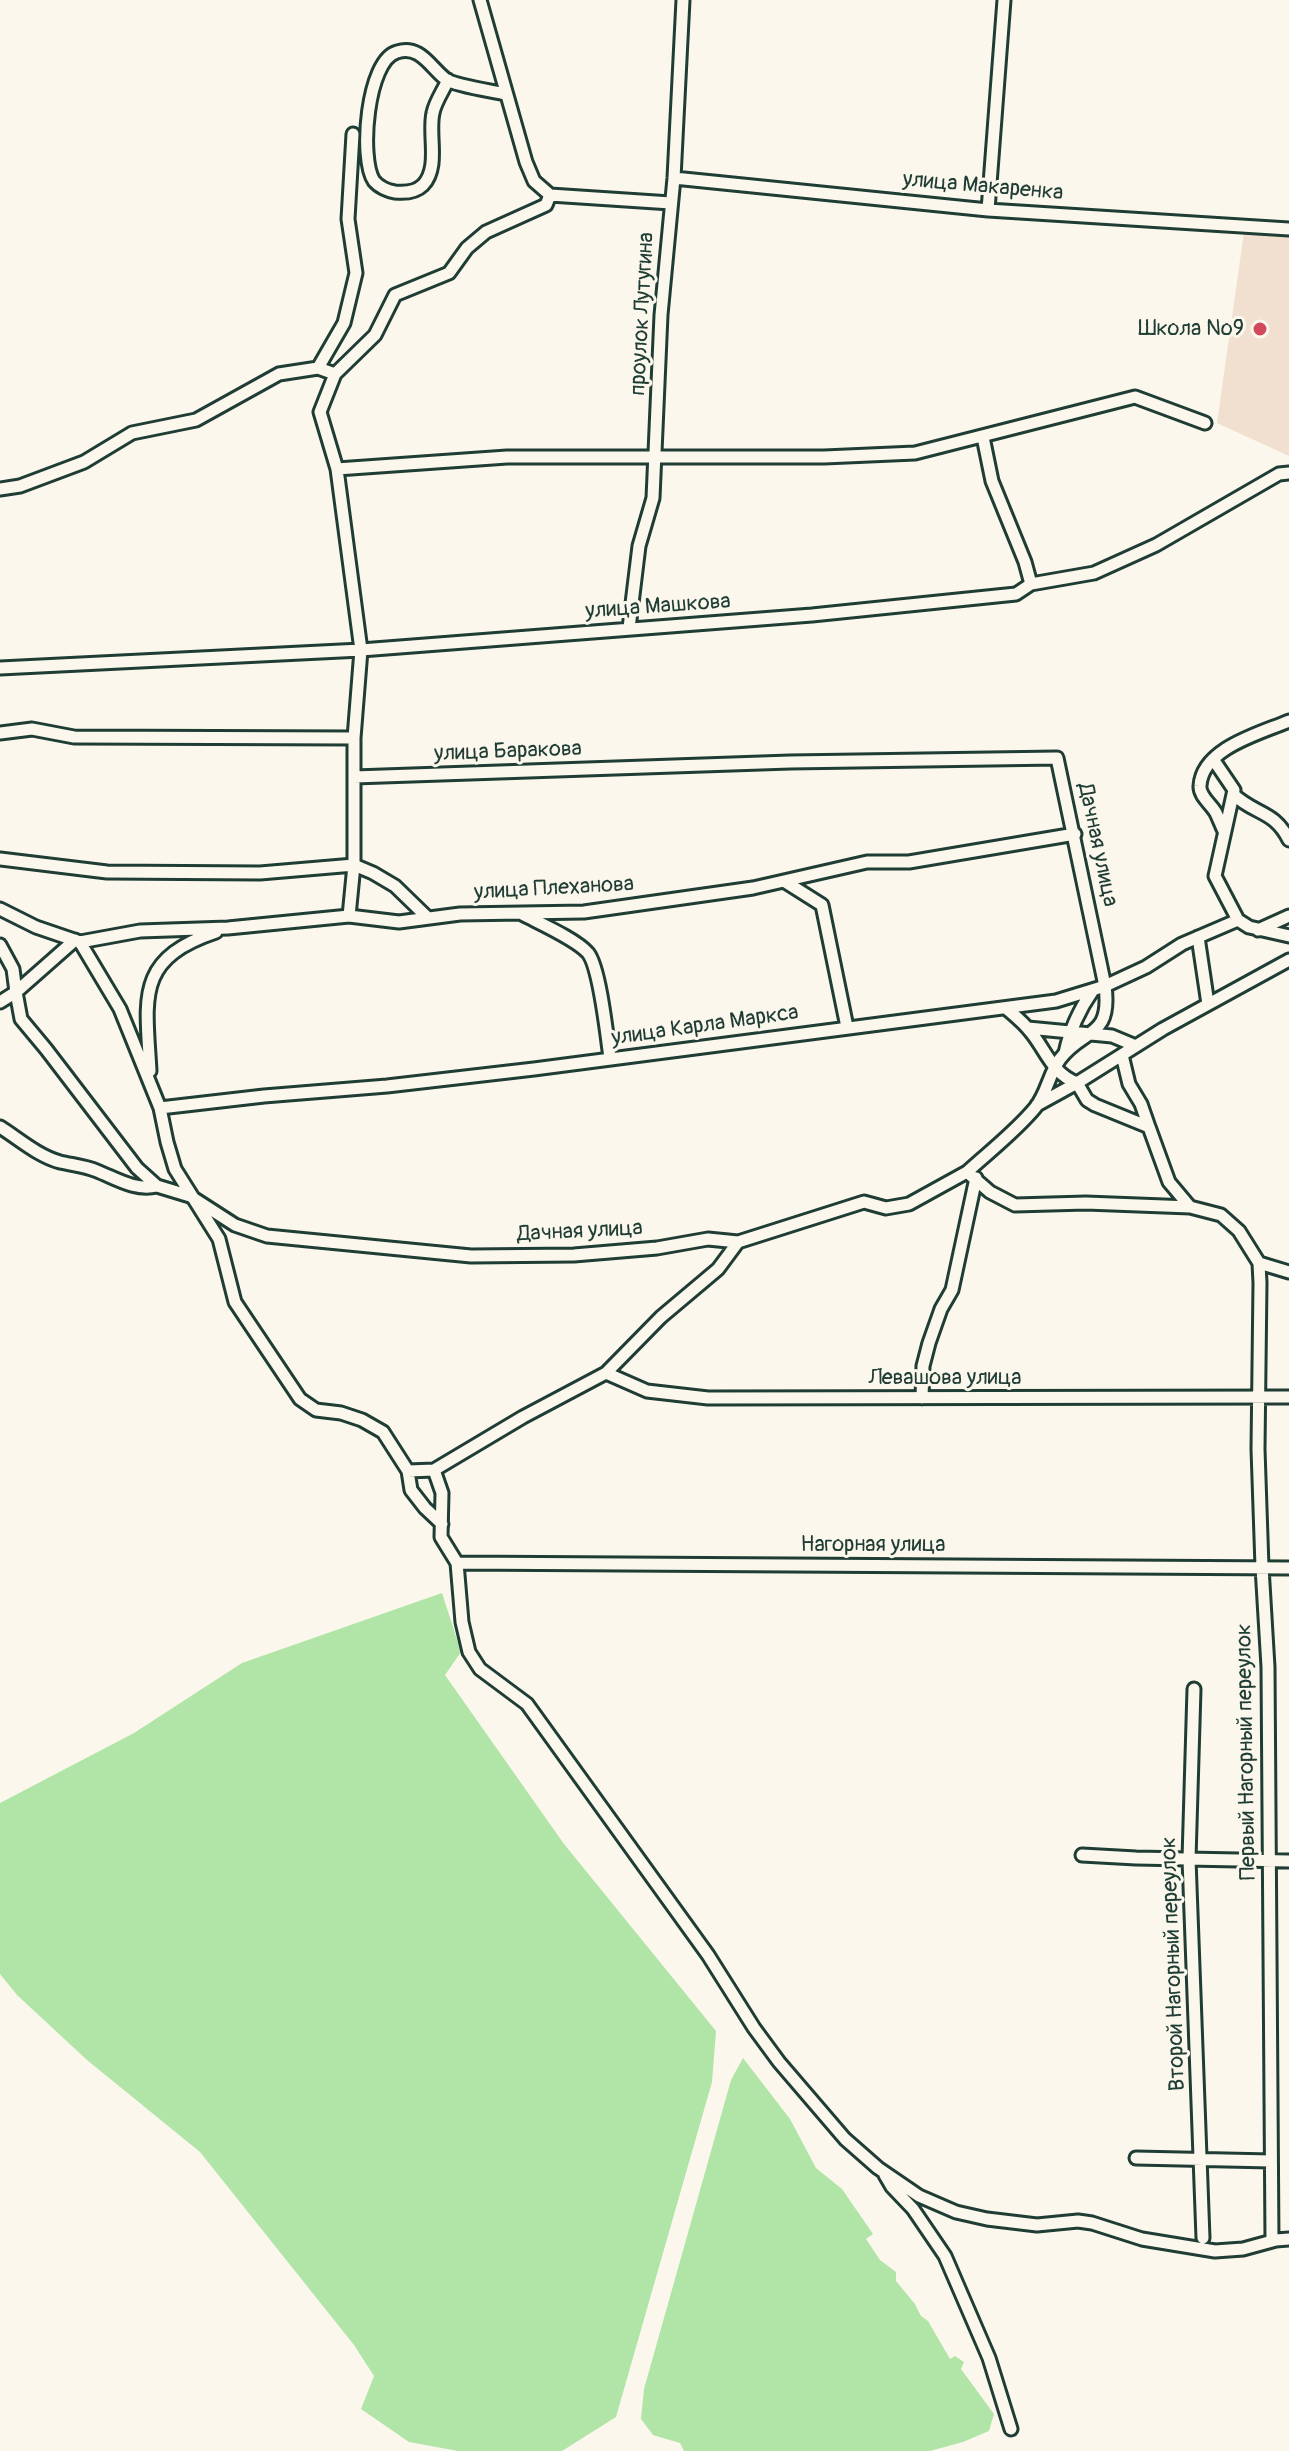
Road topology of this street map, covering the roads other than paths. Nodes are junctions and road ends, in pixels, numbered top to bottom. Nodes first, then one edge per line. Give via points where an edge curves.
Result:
1 (480, 0) edge
2 (683, 0) edge
3 (1004, 0) edge
4 (448, 80) junction
5 (506, 94) junction
6 (353, 134) dead end
7 (674, 178) junction
8 (550, 195) junction
9 (671, 203) junction
10 (988, 210) junction
11 (1289, 229) edge
12 (318, 368) junction
13 (335, 374) junction
14 (1205, 423) dead end
15 (983, 437) junction
16 (656, 457) junction
17 (337, 469) junction
18 (1289, 473) edge
19 (0, 489) edge
20 (1031, 584) junction
21 (629, 628) junction
22 (361, 650) junction
23 (0, 668) edge
24 (1289, 721) edge
25 (0, 733) edge
26 (354, 738) junction
27 (1057, 758) joint
28 (1213, 759) junction
29 (354, 777) junction
30 (1233, 794) junction
31 (1225, 833) junction
32 (1075, 834) junction
33 (1289, 840) edge
34 (0, 859) edge
35 (354, 865) junction
36 (784, 881) junction
37 (0, 909) edge
38 (522, 914) junction
39 (349, 916) junction
40 (1289, 916) edge
41 (428, 918) junction
42 (1238, 920) junction
43 (230, 927) junction
44 (1258, 930) junction
45 (1289, 936) edge
46 (1198, 937) junction
47 (78, 941) junction
48 (0, 945) edge
49 (1289, 960) edge
50 (1105, 986) junction
51 (1093, 990) junction
52 (16, 992) junction
53 (0, 1002) edge
54 (1208, 1004) junction
55 (1006, 1008) junction
56 (1106, 1016) junction
57 (847, 1027) junction
58 (1028, 1028) junction
59 (1069, 1033) junction
60 (1091, 1035) junction
61 (1112, 1036) junction
62 (1136, 1046) junction
63 (1065, 1053) junction
64 (1119, 1057) junction
65 (610, 1058) junction
66 (1054, 1067) junction
67 (150, 1079) junction
68 (1077, 1083) junction
69 (1037, 1105) junction
70 (160, 1108) junction
71 (0, 1127) edge
72 (1149, 1127) junction
73 (972, 1175) junction
74 (157, 1186) junction
75 (190, 1196) junction
76 (1190, 1207) junction
77 (738, 1242) junction
78 (1259, 1263) junction
79 (1289, 1272) edge
80 (606, 1373) junction
81 (1259, 1397) junction
82 (1289, 1397) edge
83 (922, 1398) junction
84 (434, 1470) junction
85 (408, 1471) junction
86 (442, 1524) junction
87 (457, 1563) junction
88 (1262, 1567) junction
89 (1289, 1568) edge
90 (1194, 1689) dead end
91 (1082, 1855) dead end
92 (1189, 1859) junction
93 (1268, 1860) junction
94 (1289, 1861) edge
95 (1136, 2158) dead end
96 (1199, 2160) junction
97 (1271, 2161) junction
98 (883, 2171) junction
99 (1203, 2238) dead end
100 (1289, 2239) edge
101 (1272, 2241) junction
102 (1011, 2429) dead end

1 - 5 street
2 - 7 street, проулок Лутугина
3 - 10 street
4 - 4 street via 433,110 431,171 423,186 406,194 388,191 374,181 368,159 368,122 383,60 397,51 413,51
4 - 5 street
5 - 8 street via 534,181
6 - 12 street via 348,219 356,273 344,323
7 - 9 street, проулок Лутугина
7 - 10 street, улица Макаренка
8 - 9 street
8 - 13 street via 546,205 486,232 449,273 395,295 375,335
9 - 16 street, проулок Лутугина
10 - 11 street, улица Макаренка
12 - 13 street
12 - 19 street via 279,374 196,420 132,433 84,462
13 - 17 street via 320,412
14 - 15 street via 1135,397
15 - 16 street via 915,453
15 - 20 street via 992,481
16 - 17 street via 507,457
16 - 21 street, проулок Лутугина
17 - 22 street
18 - 20 street, улица Машкова via 1094,573
20 - 21 street, улица Машкова via 1016,594
21 - 22 street, улица Машкова
22 - 23 street, улица Машкова
22 - 26 street
24 - 28 street via 1231,745
25 - 26 street via 32,729 74,737
26 - 29 street
27 - 29 street, улица Баракова
27 - 32 street, Дачная улица
28 - 30 street
28 - 31 street via 1200,786
29 - 35 street
30 - 31 street
30 - 33 street via 1275,819
31 - 42 street via 1215,876
32 - 36 street, улица Плеханова via 909,862 867,862
32 - 50 street, Дачная улица
34 - 35 street via 107,872 260,873
35 - 39 street
35 - 41 street via 395,886
36 - 38 street, улица Плеханова via 584,912
36 - 57 street via 822,905
37 - 47 street
38 - 41 street, улица Плеханова
38 - 65 street via 590,955 605,1011
39 - 41 street, улица Плеханова via 399,922
39 - 43 street, улица Плеханова
40 - 44 street
42 - 44 street
42 - 46 street, улица Карла Маркса
43 - 47 street, улица Плеханова via 140,931
43 - 67 street via 174,951 158,970 146,1011
44 - 45 street
46 - 50 street, улица Карла Маркса
46 - 54 street
47 - 52 street
47 - 67 street via 120,1009
48 - 52 street via 13,969
49 - 54 street
50 - 51 street, улица Карла Маркса
50 - 56 street, Дачная улица
51 - 55 street, улица Карла Маркса
51 - 59 street
52 - 53 street
52 - 74 street via 21,1019 137,1168
54 - 62 street
55 - 57 street, улица Карла Маркса
55 - 58 street
56 - 60 street, Дачная улица
56 - 61 street
57 - 65 street, улица Карла Маркса
58 - 59 street
58 - 66 street
59 - 60 street
59 - 63 street
60 - 61 street
60 - 63 street, Дачная улица
61 - 62 street
61 - 64 street
62 - 64 street
63 - 66 street, Дачная улица
64 - 68 street
64 - 72 street
65 - 70 street, улица Карла Маркса
66 - 68 street
66 - 69 street, Дачная улица
67 - 70 street
68 - 69 street
68 - 72 street via 1095,1105
69 - 73 street, Дачная улица
70 - 75 street via 175,1169
71 - 74 street, Дачная улица via 58,1161 146,1189
72 - 76 street via 1169,1182
73 - 76 street via 1015,1205
73 - 77 street, Дачная улица via 909,1204 886,1208 864,1202
73 - 83 street via 952,1290 923,1366
74 - 75 street, Дачная улица
75 - 77 street, Дачная улица via 235,1225 267,1236 471,1256 574,1255 708,1239
75 - 85 street via 219,1239 235,1302 300,1399 316,1410 341,1413 383,1432
76 - 78 street via 1221,1215 1239,1231
77 - 80 street via 718,1269
78 - 79 street
78 - 81 street, Первый Нагорный переулок
80 - 83 street, Левашова улица via 647,1391 708,1398
80 - 84 street
81 - 82 street, Левашова улица
81 - 83 street, Левашова улица
81 - 88 street, Первый Нагорный переулок
84 - 85 street
84 - 86 street via 442,1493
85 - 86 street via 411,1490
86 - 87 street via 441,1537
87 - 88 street, Нагорная улица
87 - 98 street via 462,1622 469,1652 480,1669 527,1704 779,2062 845,2139
88 - 89 street, Нагорная улица
88 - 93 street, Первый Нагорный переулок
90 - 92 street, Второй Нагорный переулок
91 - 92 street
92 - 93 street
92 - 96 street, Второй Нагорный переулок
93 - 94 street
93 - 97 street, Первый Нагорный переулок
95 - 96 street
96 - 97 street
96 - 99 street, Второй Нагорный переулок
97 - 101 street, Первый Нагорный переулок
98 - 101 street via 938,2206 987,2219 1037,2225 1078,2221 1215,2251
98 - 102 street via 945,2256 989,2358
100 - 101 street

